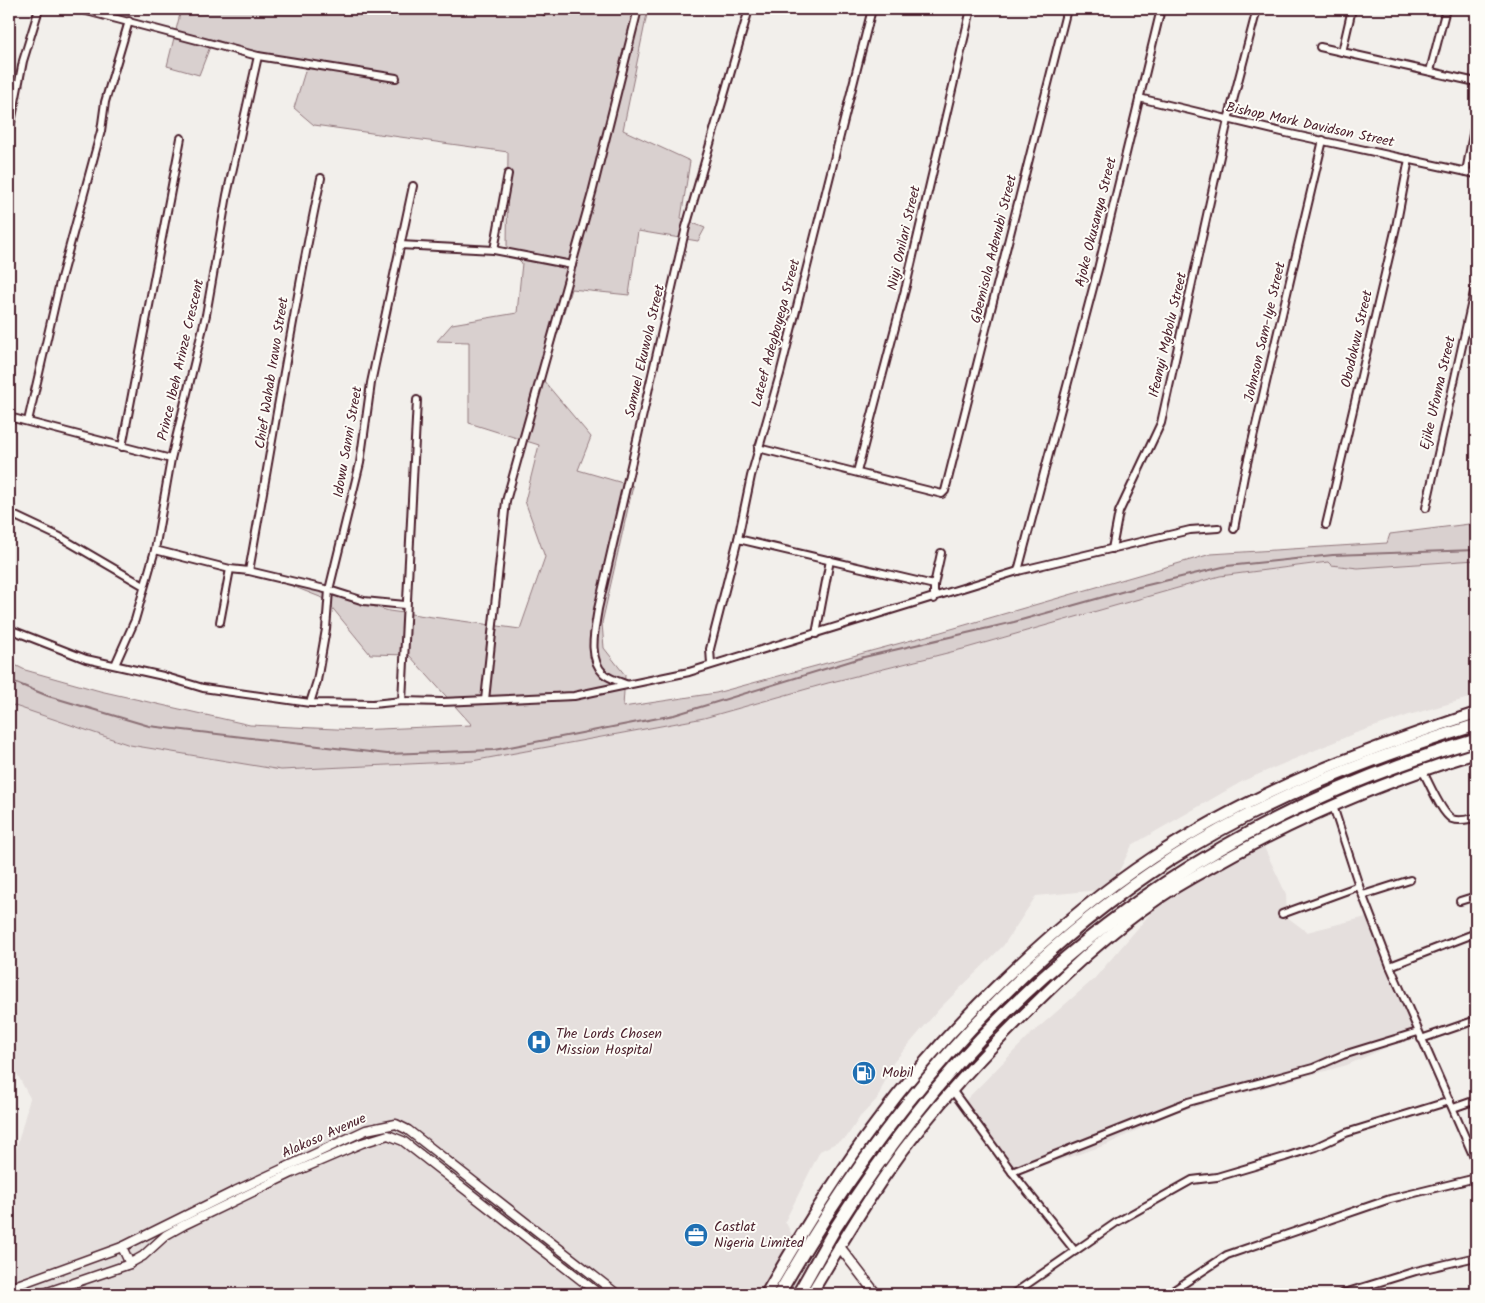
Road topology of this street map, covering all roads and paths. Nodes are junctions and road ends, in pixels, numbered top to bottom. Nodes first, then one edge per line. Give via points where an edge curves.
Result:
1 (39, 9) edge
2 (79, 9) edge
3 (638, 9) edge
4 (749, 9) edge
5 (872, 9) edge
6 (970, 9) edge
7 (1067, 9) edge
8 (1161, 9) edge
9 (1257, 9) edge
10 (1352, 9) edge
11 (1446, 9) edge
12 (129, 21) junction
13 (1320, 47) dead end
14 (1342, 52) junction
15 (258, 56) junction
16 (1430, 71) junction
17 (396, 78) dead end
18 (1476, 82) edge
19 (1139, 98) junction
20 (1476, 118) edge
21 (1228, 120) junction
22 (9, 133) edge
23 (181, 138) dead end
24 (1323, 140) junction
25 (1409, 159) junction
26 (1466, 172) junction
27 (508, 174) dead end
28 (1476, 174) edge
29 (321, 178) dead end
30 (413, 186) dead end
31 (400, 245) junction
32 (494, 250) junction
33 (572, 265) junction
34 (1476, 284) edge
35 (417, 400) dead end
36 (9, 417) edge
37 (28, 421) junction
38 (122, 447) junction
39 (758, 448) junction
40 (171, 459) junction
41 (857, 472) junction
42 (1426, 508) dead end
43 (9, 513) edge
44 (1326, 525) dead end
45 (1218, 528) dead end
46 (1234, 529) dead end
47 (738, 539) junction
48 (1112, 549) junction
49 (155, 550) junction
50 (941, 553) dead end
51 (830, 560) junction
52 (230, 570) junction
53 (249, 571) junction
54 (1018, 571) junction
55 (934, 585) junction
56 (144, 586) junction
57 (329, 590) junction
58 (934, 598) junction
59 (405, 605) junction
60 (220, 622) dead end
61 (9, 628) edge
62 (816, 634) junction
63 (711, 664) junction
64 (116, 665) junction
65 (630, 686) junction
66 (485, 700) junction
67 (402, 701) junction
68 (310, 702) junction
69 (1476, 713) edge
70 (1476, 725) edge
71 (1476, 740) edge
72 (1476, 753) edge
73 (1422, 770) junction
74 (1333, 806) junction
75 (1476, 818) edge
76 (1410, 880) dead end
77 (1359, 886) junction
78 (1363, 895) junction
79 (1476, 896) edge
80 (1460, 901) dead end
81 (1282, 914) dead end
82 (1476, 933) edge
83 (1041, 952) junction
84 (1390, 966) junction
85 (1476, 1020) edge
86 (1418, 1032) junction
87 (1421, 1039) junction
88 (952, 1090) junction
89 (934, 1093) junction
90 (1476, 1100) edge
91 (942, 1102) junction
92 (1451, 1105) junction
93 (1476, 1162) edge
94 (1012, 1172) junction
95 (1476, 1178) edge
96 (839, 1246) junction
97 (122, 1247) junction
98 (1075, 1251) junction
99 (1476, 1257) edge
100 (784, 1260) junction
101 (130, 1264) junction
102 (795, 1266) junction
103 (9, 1288) edge
104 (42, 1294) edge
105 (599, 1294) edge
106 (617, 1294) edge
107 (766, 1294) edge
108 (779, 1294) edge
109 (798, 1294) edge
110 (811, 1294) edge
111 (876, 1294) edge
112 (1014, 1294) edge
113 (1168, 1294) edge
114 (1341, 1294) edge

1 - 22 street
2 - 12 street
3 - 33 street
4 - 65 street, Samuel Ekuwola Street via 686,227 598,609 594,638 599,667 604,674
5 - 39 street, Lateef Adegboyega Street via 780,374
6 - 41 street, Niyi Onilari Street via 906,286
7 - 41 street, Gbemisola Adenubi Street via 948,481 942,494
8 - 19 street, Ajoke Okusanya Street
9 - 21 street, Ifeanyi Mgbolu Street
10 - 14 street
11 - 16 street
12 - 15 street
12 - 37 street via 105,102 101,131
13 - 14 street
14 - 16 street
15 - 17 street
15 - 40 street, Prince Ibeh Arinze Crescent via 227,195 206,315
16 - 18 street
19 - 21 street, Bishop Mark Davidson Street
19 - 54 street, Ajoke Okusanya Street via 1098,269
20 - 26 street
21 - 24 street, Bishop Mark Davidson Street
21 - 48 street, Ifeanyi Mgbolu Street via 1161,423 1119,512
23 - 38 street
24 - 25 street, Bishop Mark Davidson Street
24 - 46 street, Johnson Sam-Iye Street
25 - 26 street, Bishop Mark Davidson Street
25 - 44 street, Obodokwu Street
26 - 28 street, Bishop Mark Davidson Street
27 - 32 street
29 - 53 street, Chief Wahab Irawo Street
30 - 31 street, Idowu Sanni Street
31 - 32 street
31 - 57 street, Idowu Sanni Street via 371,383 360,463
32 - 33 street
33 - 66 street via 506,501
34 - 42 street, Ejike Ufonna Street
35 - 59 street
36 - 37 street
37 - 38 street
38 - 40 street
39 - 41 street
39 - 47 street, Lateef Adegboyega Street
40 - 49 street, Prince Ibeh Arinze Crescent
43 - 56 street via 60,536
45 - 48 street via 1190,530
47 - 51 street
47 - 63 street, Lateef Adegboyega Street via 710,649
48 - 54 street
49 - 52 street
49 - 56 street, Prince Ibeh Arinze Crescent
50 - 55 street
51 - 55 street
51 - 62 street
52 - 53 street
52 - 60 street
53 - 57 street
54 - 58 street
55 - 58 street
56 - 64 street, Prince Ibeh Arinze Crescent via 135,620
57 - 59 street via 364,601
57 - 68 street, Idowu Sanni Street via 324,645
58 - 62 street
59 - 67 street
61 - 64 street via 86,659
62 - 63 street
63 - 65 street
64 - 68 street via 203,688
65 - 66 street via 574,696
66 - 67 street
67 - 68 street via 372,704
69 - 83 main road via 1337,762 1226,814 1154,857 1093,902
70 - 83 highway via 1378,757 1238,820 1128,888
71 - 89 highway via 1428,755 1313,802 1231,842 1163,882 1056,965 986,1034
72 - 73 main road
73 - 74 main road
73 - 75 street via 1452,819
74 - 77 street
74 - 88 main road via 1244,848 1192,877 1105,939 1014,1022
76 - 78 street
77 - 78 street
77 - 81 street
78 - 84 street
79 - 80 street
82 - 84 street
83 - 100 main road via 958,1027 882,1115
83 - 102 highway via 902,1110 867,1156
84 - 86 street
85 - 87 street
86 - 87 street
86 - 94 street via 1343,1055 1313,1068 1188,1102
87 - 92 street
88 - 91 main road
88 - 94 street
89 - 91 highway
89 - 109 highway via 851,1204
90 - 92 street
91 - 96 main road via 886,1173
92 - 93 street
92 - 98 street via 1346,1133 1316,1147 1216,1177 1192,1180 1117,1222
94 - 98 street
95 - 113 street via 1390,1199 1227,1255
96 - 110 main road
96 - 111 main road
97 - 101 street
97 - 103 street, Alakoso Avenue
97 - 106 street, Alakoso Avenue via 321,1149 381,1125 396,1124 408,1130
98 - 112 street
99 - 114 street
100 - 102 highway
100 - 107 main road
101 - 104 street, Alakoso Avenue
101 - 105 street, Alakoso Avenue via 166,1235 192,1221 329,1156 388,1135 403,1141
102 - 108 highway

